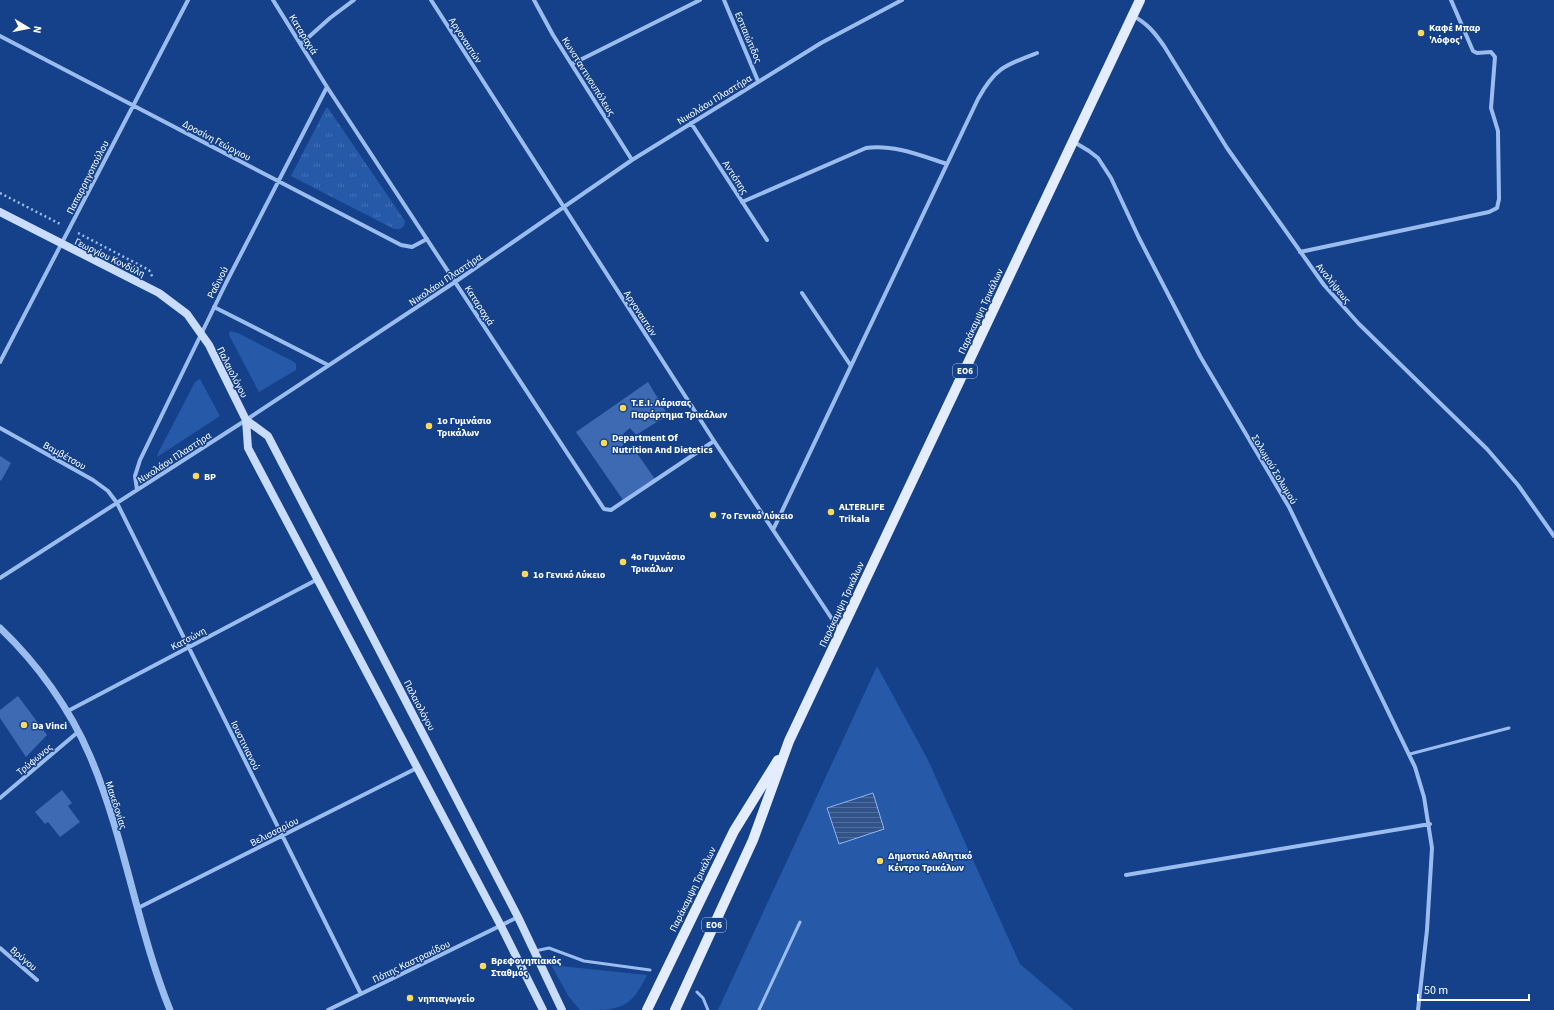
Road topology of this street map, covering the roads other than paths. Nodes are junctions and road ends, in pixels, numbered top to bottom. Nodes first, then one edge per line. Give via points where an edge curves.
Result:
1 (188, 0) edge
2 (273, 0) edge
3 (354, 0) edge
4 (431, 0) edge
5 (534, 0) edge
6 (700, 0) edge
7 (724, 0) edge
8 (902, 0) edge
9 (1140, 0) edge
10 (1451, 0) edge
11 (1132, 15) junction
12 (0, 36) edge
13 (301, 44) junction
14 (1037, 53) dead end
15 (572, 64) junction
16 (758, 81) junction
17 (327, 87) junction
18 (133, 105) junction
19 (691, 123) junction
20 (1074, 142) junction
21 (632, 160) junction
22 (947, 164) junction
23 (278, 181) junction
24 (742, 202) junction
25 (564, 207) junction
26 (0, 212) edge
27 (427, 239) junction
28 (767, 240) dead end
29 (61, 244) junction
30 (1300, 252) junction
31 (455, 282) junction
32 (802, 292) dead end
33 (214, 307) junction
34 (201, 333) junction
35 (0, 362) edge
36 (328, 365) junction
37 (851, 366) junction
38 (246, 420) junction
39 (0, 428) edge
40 (714, 441) junction
41 (137, 490) junction
42 (117, 503) junction
43 (773, 530) junction
44 (1554, 536) edge
45 (0, 578) edge
46 (318, 579) junction
47 (0, 628) edge
48 (841, 632) junction
49 (189, 647) junction
50 (66, 712) junction
51 (1509, 728) dead end
52 (78, 732) junction
53 (789, 741) junction
54 (1410, 754) junction
55 (417, 768) junction
56 (0, 798) edge
57 (1430, 824) junction
58 (283, 836) junction
59 (1126, 875) dead end
60 (138, 908) junction
61 (518, 917) junction
62 (800, 922) dead end
63 (501, 926) junction
64 (0, 948) edge
65 (534, 952) junction
66 (650, 970) dead end
67 (37, 980) dead end
68 (655, 992) junction
69 (697, 992) dead end
70 (361, 994) junction
71 (168, 1009) edge
72 (328, 1010) edge
73 (543, 1010) edge
74 (562, 1010) edge
75 (640, 1010) edge
76 (647, 1010) edge
77 (675, 1010) edge
78 (708, 1010) edge
79 (759, 1010) edge
80 (1418, 1010) edge

1 - 18 street, Παπαρρηγοπούλου
2 - 13 street, Καταραχιά
3 - 13 street
4 - 25 street, Αργοναυτών
5 - 15 street, Κωνσταντινουπόλεως
6 - 15 street
7 - 16 street, Εστιαιώτιδος
8 - 16 street, Νικολάου Πλαστήρα via 821,43
9 - 11 main road, Παράκαμψη Τρικάλων / ΕΟ6
10 - 30 street via 1471,48 1477,53 1491,52 1496,61 1491,108 1498,135 1497,208 1489,212
11 - 20 main road, Παράκαμψη Τρικάλων / ΕΟ6
11 - 30 street, Αναλήψεως via 1154,31 1206,116
12 - 18 street, Δροσίνη Γεώργιου
13 - 17 street, Καταραχιά
14 - 22 street via 1012,62 994,74 978,99
15 - 21 street, Κωνσταντινουπόλεως
16 - 19 street, Νικολάου Πλαστήρα
17 - 23 street, Ραδινού
17 - 27 street, Καταραχιά
18 - 23 street, Δροσίνη Γεώργιου
18 - 29 street, Παπαρρηγοπούλου
19 - 21 street, Νικολάου Πλαστήρα
19 - 24 street, Αντιόπης
20 - 48 main road, Παράκαμψη Τρικάλων / ΕΟ6
20 - 54 street, Σολωμού Σολωμού via 1098,158 1111,178 1200,356 1289,507
21 - 25 street, Νικολάου Πλαστήρα
22 - 24 street via 885,147 866,148
22 - 37 street
23 - 27 street, Δροσίνη Γεώργιου via 401,245 412,246
23 - 33 street, Ραδινού
24 - 28 street, Αντιόπης
25 - 31 street, Νικολάου Πλαστήρα
25 - 40 street, Αργοναυτών
26 - 29 main road, Γεωργίου Κονδύλη
27 - 31 street, Καταραχιά
29 - 34 main road, Γεωργίου Κονδύλη via 159,293 187,314
29 - 35 street, Παπαρρηγοπούλου
30 - 44 street, Αναλήψεως via 1324,286 1346,310 1497,461 1518,485
31 - 36 street, Νικολάου Πλαστήρα
31 - 40 street, Καταραχιά via 604,509 611,510
32 - 37 street
33 - 34 street, Ραδινού
33 - 36 street
34 - 38 main road, Παλαιολόγου via 218,361
34 - 41 street, Ραδινού via 140,460 135,476
36 - 38 street, Νικολάου Πλαστήρα
37 - 43 street
38 - 41 street, Νικολάου Πλαστήρα
38 - 46 main road, Παλαιολόγου via 248,448
38 - 61 main road, Παλαιολόγου via 268,436
39 - 42 street, Βαμβέτσου via 93,480 108,491
40 - 43 street, Αργοναυτών
41 - 42 street, Νικολάου Πλαστήρα
42 - 45 street, Νικολάου Πλαστήρα
42 - 49 street, Ιουστινιανού
43 - 48 street, Αργοναυτών
46 - 49 street, Κατσώνη
46 - 55 main road, Παλαιολόγου
47 - 50 street, Μακεδονίας via 37,670
48 - 53 main road, Παράκαμψη Τρικάλων / ΕΟ6
49 - 50 street, Κατσώνη
49 - 58 street, Ιουστινιανού
50 - 52 street, Μακεδονίας
51 - 54 lane
52 - 56 street, Τρύφωνος
52 - 60 street, Μακεδονίας via 96,771
53 - 68 main road, Παράκαμψη Τρικάλων / ΕΟ6 via 734,830
53 - 77 main road, Παράκαμψη Τρικάλων / ΕΟ6 via 754,840
54 - 57 street, Σολωμού Σολωμού via 1421,784
55 - 58 street, Βελισσαρίου
55 - 63 main road, Παλαιολόγου
57 - 59 street
57 - 80 street, Σολωμού Σολωμού via 1432,848 1429,908
58 - 60 street, Βελισσαρίου
58 - 70 street, Ιουστινιανού
60 - 71 street, Μακεδονίας
61 - 63 street, Πόπης Καστρακίδου
61 - 65 main road, Παλαιολόγου
62 - 79 lane
63 - 70 street, Πόπης Καστρακίδου
63 - 73 main road, Παλαιολόγου
64 - 67 street, Βρύγου
65 - 66 lane via 549,948 584,961
65 - 74 main road, Παλαιολόγου
68 - 75 main road
68 - 76 main road, Παράκαμψη Τρικάλων / ΕΟ6
69 - 78 lane
70 - 72 street, Πόπης Καστρακίδου

